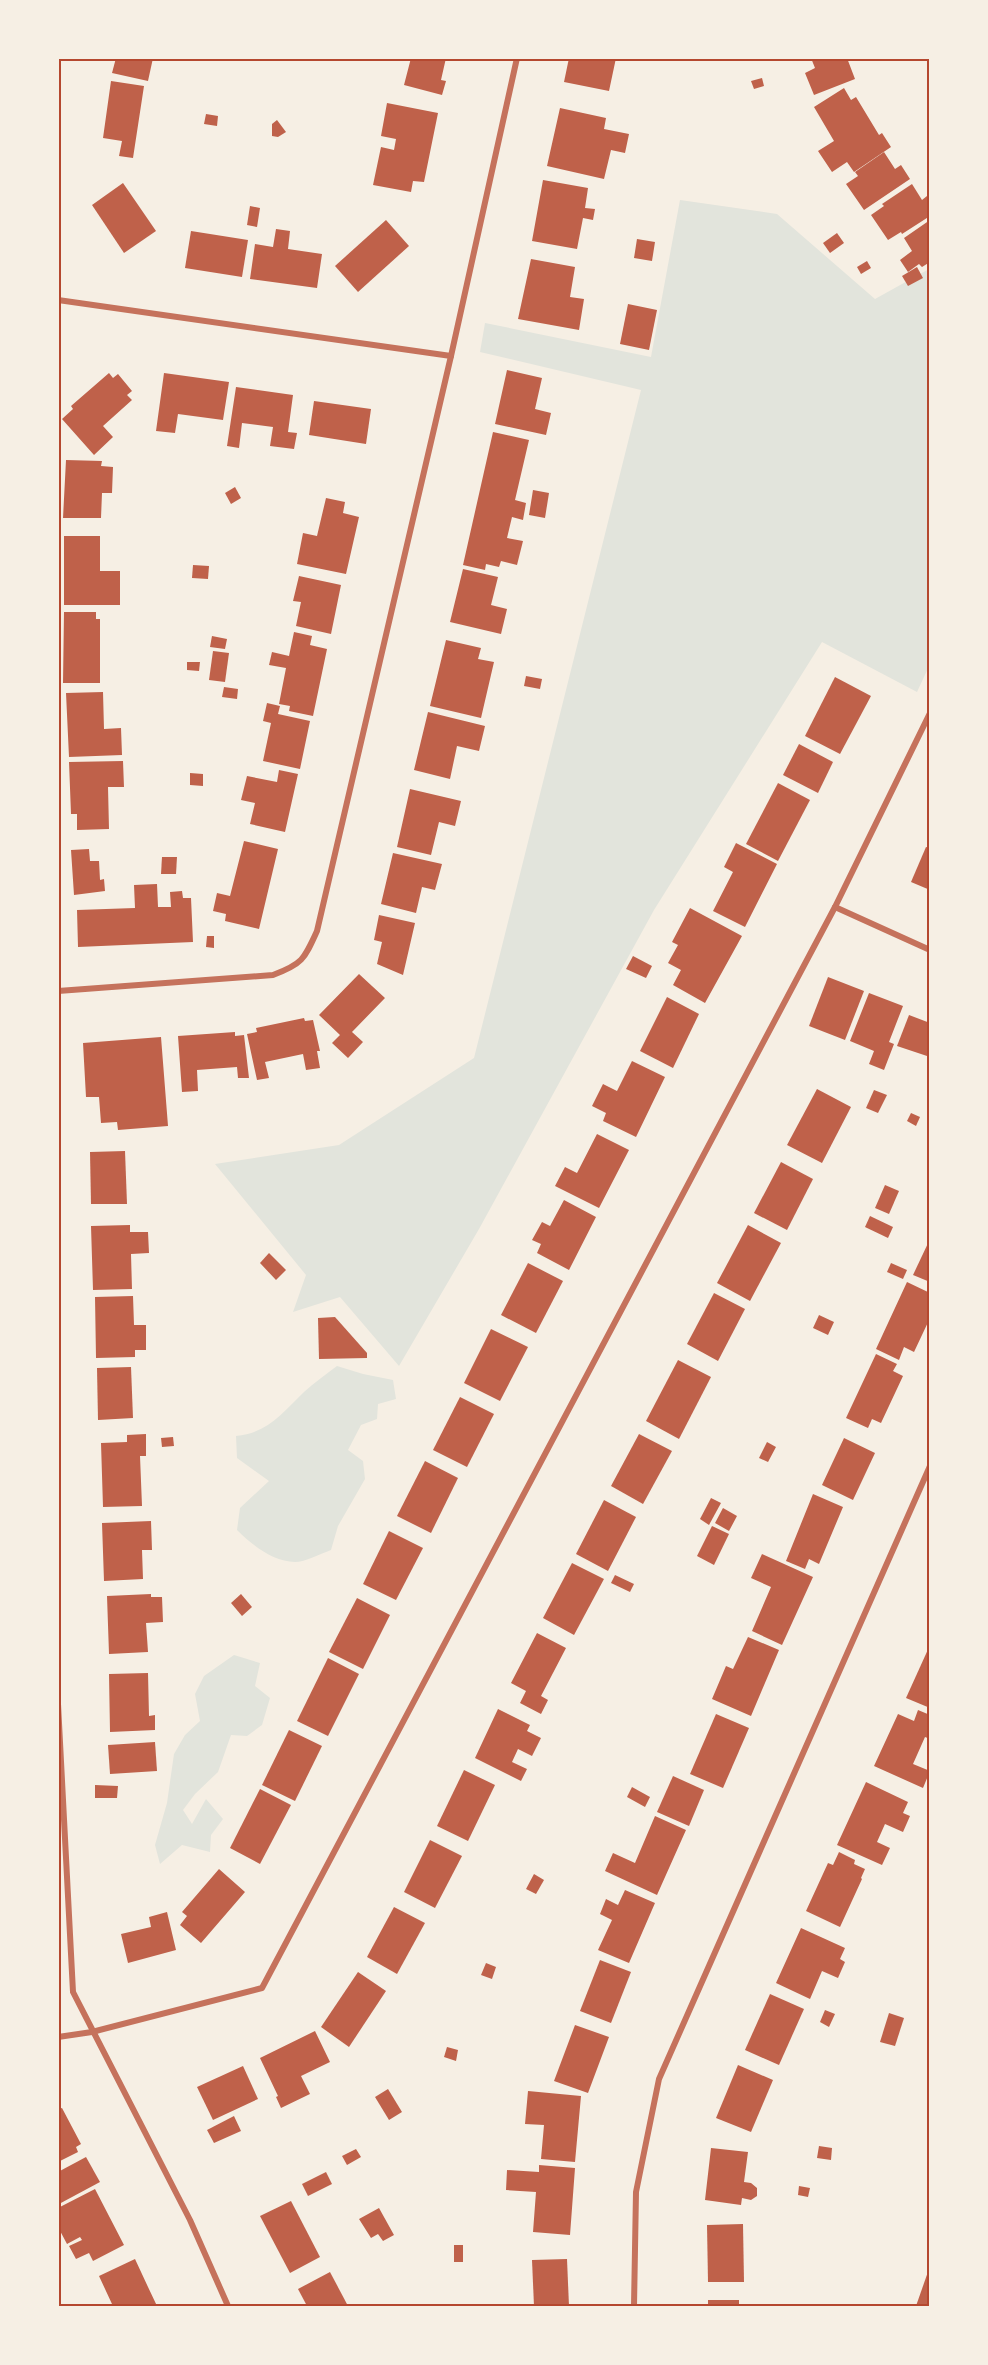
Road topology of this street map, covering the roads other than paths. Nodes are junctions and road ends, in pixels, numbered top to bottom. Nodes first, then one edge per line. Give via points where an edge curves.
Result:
1 (517, 58) edge
2 (58, 300) edge
3 (451, 356) junction
4 (930, 713) edge
5 (835, 907) junction
6 (930, 950) edge
7 (58, 991) edge
8 (930, 1466) edge
9 (58, 1704) edge
10 (92, 2032) junction
11 (58, 2037) edge
12 (228, 2307) edge
13 (634, 2307) edge

1 - 3 street
2 - 3 street
3 - 7 street via 317,931 309,949 296,966 273,975
4 - 5 street
5 - 6 street
5 - 10 street via 262,1988
8 - 13 street via 659,2079 636,2192
9 - 10 street via 73,1992
10 - 11 street
10 - 12 street via 190,2220

